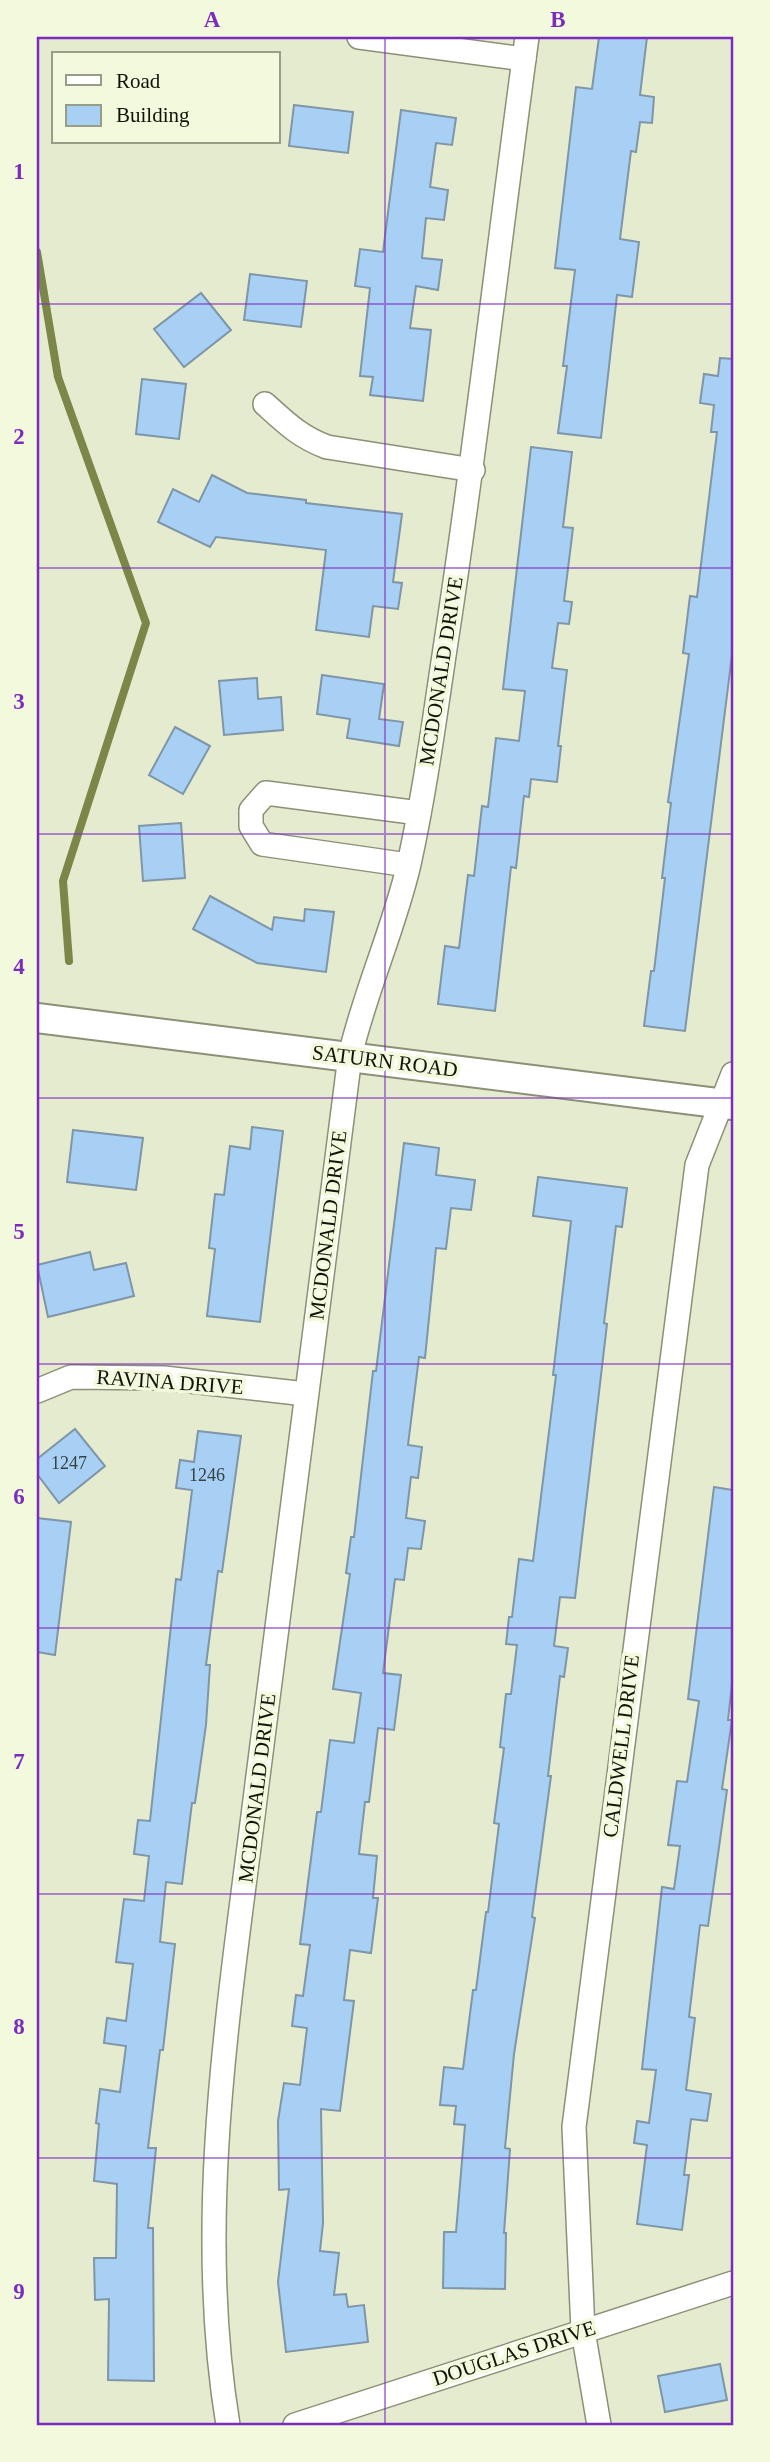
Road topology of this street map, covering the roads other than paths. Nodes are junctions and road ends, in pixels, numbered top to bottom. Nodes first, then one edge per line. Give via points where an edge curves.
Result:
1 (359, 37) edge
2 (526, 48) edge
3 (265, 404) dead end
4 (473, 470) junction
5 (419, 813) junction
6 (408, 865) junction
7 (37, 1018) edge
8 (350, 1056) junction
9 (733, 1074) edge
10 (727, 1105) edge
11 (37, 1391) edge
12 (306, 1394) junction
13 (733, 2283) edge
14 (583, 2331) junction
15 (228, 2425) edge
16 (295, 2425) edge
17 (599, 2425) edge

1 - 2 street
2 - 4 street, MCDONALD DRIVE
3 - 4 street via 294,431 327,447
4 - 5 street, MCDONALD DRIVE
5 - 6 street, MCDONALD DRIVE
5 - 6 street via 266,793 251,810 251,826 262,844
6 - 8 street, MCDONALD DRIVE
7 - 8 street, SATURN ROAD
8 - 10 street, SATURN ROAD
8 - 12 street, MCDONALD DRIVE
9 - 10 street, CALDWELL DRIVE
10 - 14 street, CALDWELL DRIVE via 697,1165 574,2127
11 - 12 street, RAVINA DRIVE via 71,1377 164,1377
12 - 15 street, MCDONALD DRIVE via 233,1972 216,2156 213,2247
13 - 14 street, DOUGLAS DRIVE
14 - 16 street, DOUGLAS DRIVE
14 - 17 street, CALDWELL DRIVE

